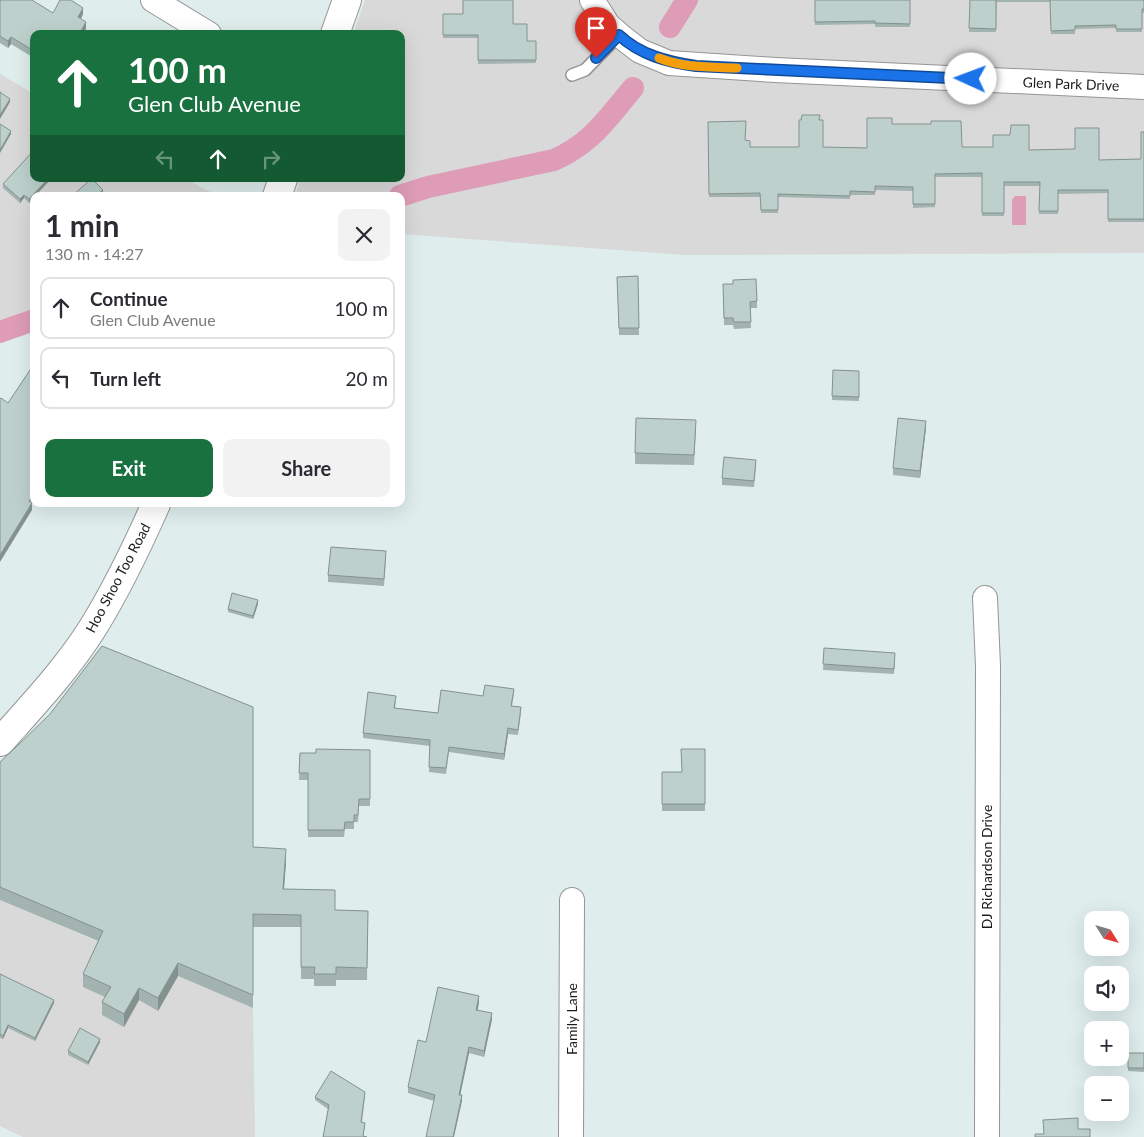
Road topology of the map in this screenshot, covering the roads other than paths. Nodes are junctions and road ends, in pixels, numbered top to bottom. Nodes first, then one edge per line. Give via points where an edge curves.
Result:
1 (153, 0) edge
2 (347, 0) edge
3 (592, 0) edge
4 (202, 30) edge
5 (336, 30) edge
6 (619, 35) junction
7 (572, 75) dead end
8 (1144, 87) edge
9 (155, 507) edge
10 (985, 598) dead end
11 (0, 742) edge
12 (572, 900) dead end
13 (571, 1137) edge
14 (987, 1137) edge

1 - 4 street
2 - 5 street
3 - 6 street, Glen Park Drive via 608,25
6 - 7 lane via 585,70
6 - 8 street, Glen Park Drive via 640,50 669,62
9 - 11 street, Hoo Shoo Too Road via 91,630 45,691
10 - 14 street, DJ Richardson Drive via 988,666
12 - 13 street, Family Lane

